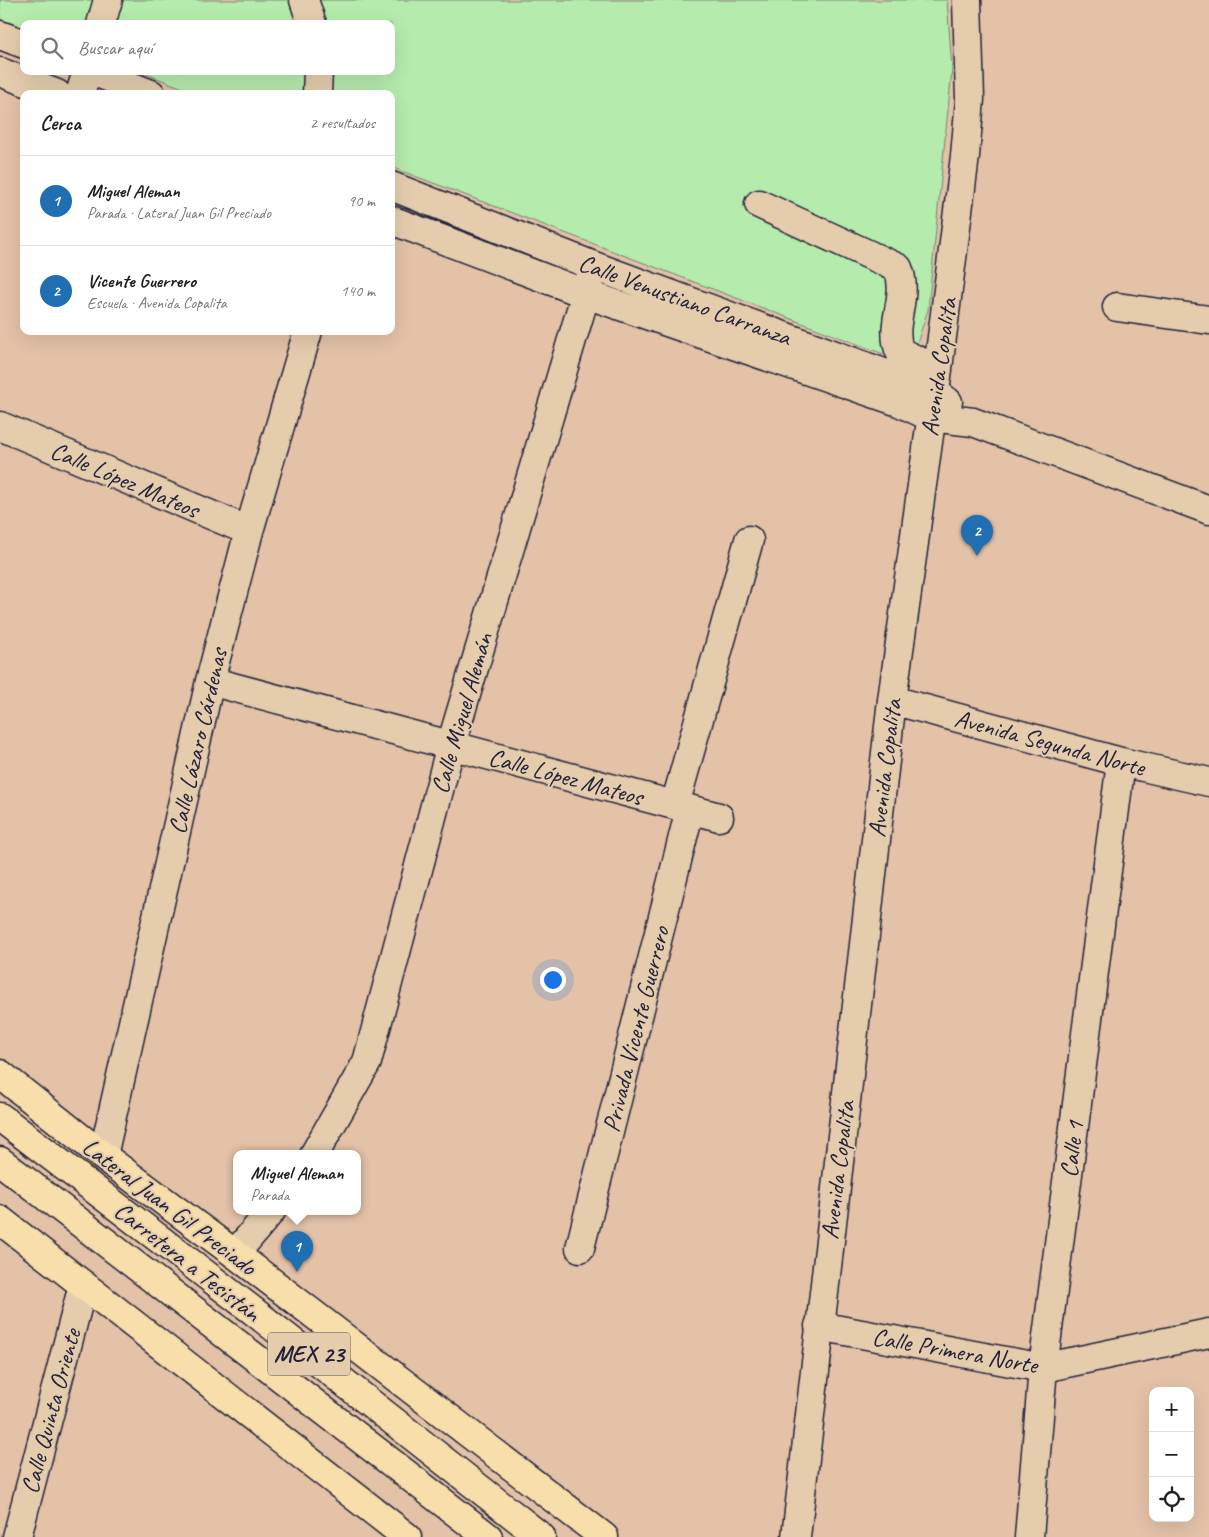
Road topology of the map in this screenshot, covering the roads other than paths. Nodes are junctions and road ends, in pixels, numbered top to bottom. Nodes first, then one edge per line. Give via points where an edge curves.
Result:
1 (108, 0) edge
2 (304, 0) edge
3 (967, 0) edge
4 (102, 20) edge
5 (311, 20) edge
6 (0, 35) edge
7 (20, 42) edge
8 (0, 72) edge
9 (86, 75) edge
10 (102, 75) edge
11 (318, 75) edge
12 (47, 90) edge
13 (81, 90) edge
14 (141, 90) edge
15 (317, 90) edge
16 (395, 188) edge
17 (759, 204) dead end
18 (395, 222) edge
19 (594, 266) junction
20 (586, 294) junction
21 (1117, 307) dead end
22 (1209, 320) edge
23 (307, 335) edge
24 (935, 393) junction
25 (0, 426) edge
26 (1209, 510) edge
27 (249, 531) junction
28 (749, 540) dead end
29 (210, 681) junction
30 (892, 700) junction
31 (451, 745) junction
32 (1121, 762) junction
33 (1209, 782) edge
34 (682, 807) junction
35 (718, 817) dead end
36 (0, 1074) edge
37 (0, 1117) edge
38 (317, 1150) edge
39 (103, 1156) junction
40 (0, 1161) edge
41 (268, 1215) edge
42 (0, 1220) edge
43 (580, 1248) dead end
44 (235, 1254) junction
45 (83, 1285) junction
46 (819, 1326) junction
47 (1209, 1333) edge
48 (1042, 1368) junction
49 (17, 1537) edge
50 (407, 1537) edge
51 (488, 1537) edge
52 (541, 1537) edge
53 (604, 1537) edge
54 (796, 1537) edge
55 (1030, 1537) edge

1 - 4 street
2 - 5 street
3 - 24 street, Avenida Copalita via 970,99
6 - 7 street
8 - 12 street
9 - 13 street
10 - 14 street
11 - 15 street
16 - 19 street, Calle Venustiano Carranza
17 - 24 street via 898,268 903,281 896,342 900,352
18 - 20 street, Calle Venustiano Carranza
19 - 20 street, Calle Miguel Alemán
19 - 24 street, Calle Venustiano Carranza
20 - 24 street, Calle Venustiano Carranza via 889,399
20 - 31 street, Calle Miguel Alemán
21 - 22 street
23 - 27 street, Calle Lázaro Cárdenas
24 - 26 street, Calle Venustiano Carranza via 973,422
24 - 30 street, Avenida Copalita
25 - 27 street, Calle López Mateos
27 - 29 street, Calle Lázaro Cárdenas
28 - 34 street, Privada Vicente Guerrero
29 - 31 street, Calle López Mateos
29 - 39 street, Calle Lázaro Cárdenas
30 - 32 street, Avenida Segunda Norte
30 - 46 street, Avenida Copalita
31 - 34 street, Calle López Mateos
31 - 38 street, Calle Miguel Alemán via 367,1062
32 - 33 street, Avenida Segunda Norte
32 - 48 street, Calle 1
34 - 35 street, Calle López Mateos
34 - 43 street, Privada Vicente Guerrero
36 - 39 main road, Lateral Juan Gil Preciado
37 - 52 main road, Carretera a Tesistán / MEX 23 via 245,1304
39 - 44 main road, Lateral Juan Gil Preciado
40 - 51 main road, Carretera a Tesistán / MEX 23
41 - 44 street
42 - 45 main road
44 - 53 main road, Lateral Juan Gil Preciado
45 - 49 street, Calle Quinta Oriente
45 - 50 main road
46 - 48 street, Calle Primera Norte
46 - 54 street, Avenida Copalita
47 - 48 street, Calle Primera Norte
48 - 55 street, Calle 1

